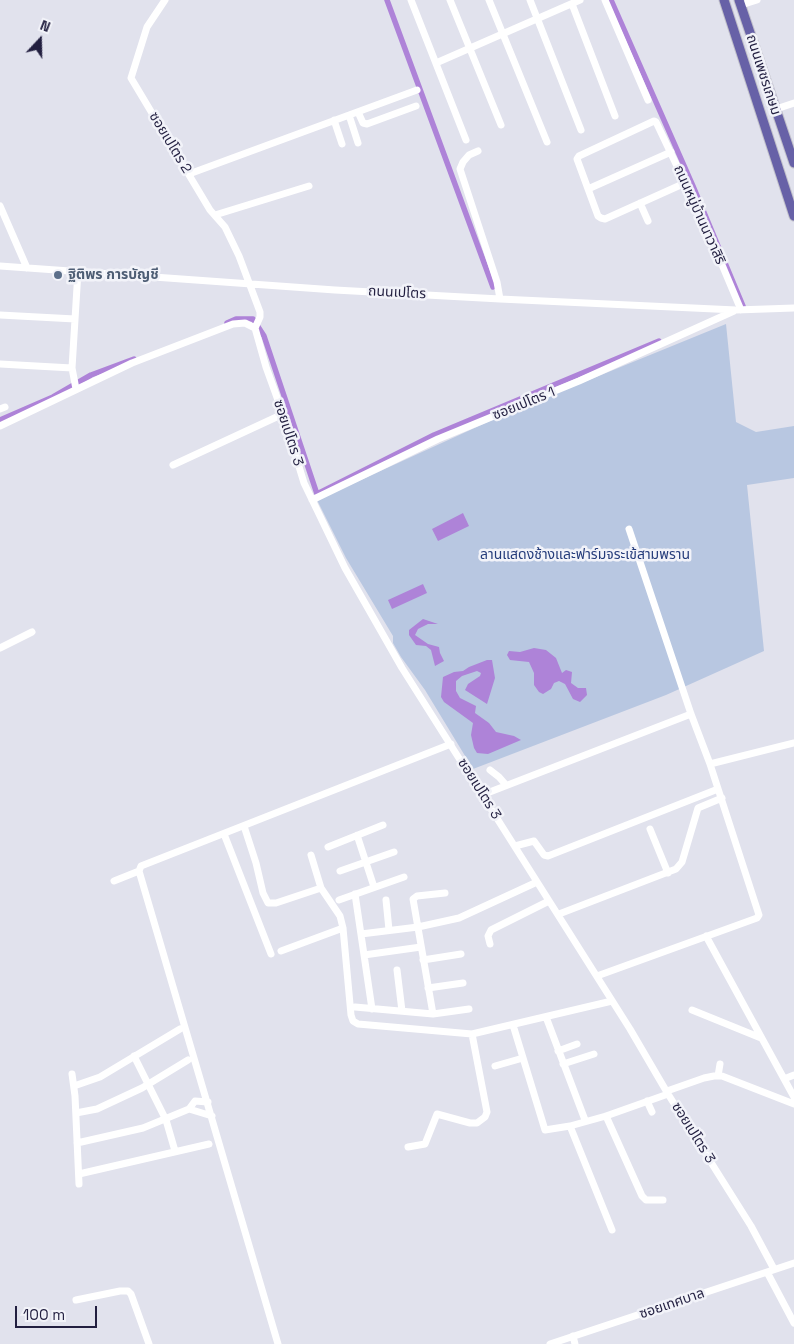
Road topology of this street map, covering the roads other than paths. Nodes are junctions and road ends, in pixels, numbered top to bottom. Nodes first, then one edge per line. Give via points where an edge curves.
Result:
1 (165, 0) edge
2 (411, 0) edge
3 (450, 0) edge
4 (489, 0) edge
5 (530, 0) edge
6 (580, 0) edge
7 (605, 0) edge
8 (724, 0) edge
9 (757, 0) edge
10 (740, 3) edge
11 (572, 4) junction
12 (538, 18) junction
13 (503, 33) junction
14 (470, 48) junction
15 (436, 63) junction
16 (417, 90) dead end
17 (648, 100) dead end
18 (794, 104) edge
19 (416, 106) dead end
20 (776, 109) junction
21 (358, 112) junction
22 (349, 115) junction
23 (615, 116) dead end
24 (334, 120) junction
25 (501, 125) dead end
26 (581, 130) dead end
27 (466, 140) dead end
28 (547, 142) dead end
29 (358, 143) dead end
30 (342, 144) dead end
31 (791, 146) edge
32 (478, 151) dead end
33 (671, 152) junction
34 (794, 162) edge
35 (189, 174) junction
36 (685, 183) junction
37 (309, 186) dead end
38 (588, 189) junction
39 (640, 203) junction
40 (0, 206) edge
41 (215, 215) junction
42 (794, 216) edge
43 (648, 221) dead end
44 (0, 266) edge
45 (27, 268) junction
46 (78, 271) junction
47 (249, 283) junction
48 (500, 299) junction
49 (794, 308) edge
50 (736, 310) junction
51 (0, 315) edge
52 (75, 319) junction
53 (256, 326) junction
54 (0, 364) edge
55 (72, 368) junction
56 (75, 384) junction
57 (283, 414) junction
58 (0, 426) edge
59 (173, 465) dead end
60 (312, 500) junction
61 (629, 529) dead end
62 (32, 632) dead end
63 (0, 648) edge
64 (691, 714) junction
65 (794, 743) edge
66 (452, 744) junction
67 (710, 764) junction
68 (490, 770) dead end
69 (506, 785) junction
70 (718, 789) junction
71 (482, 795) junction
72 (722, 798) junction
73 (383, 825) dead end
74 (244, 826) junction
75 (650, 829) dead end
76 (224, 834) junction
77 (357, 836) junction
78 (515, 846) junction
79 (328, 847) dead end
80 (394, 852) dead end
81 (311, 855) dead end
82 (365, 861) junction
83 (139, 871) junction
84 (340, 871) dead end
85 (668, 873) junction
86 (404, 877) dead end
87 (114, 881) dead end
88 (536, 882) junction
89 (322, 888) junction
90 (374, 888) junction
91 (445, 893) dead end
92 (355, 894) junction
93 (340, 900) dead end
94 (386, 900) dead end
95 (549, 901) junction
96 (559, 914) junction
97 (418, 927) junction
98 (343, 928) junction
99 (389, 930) junction
100 (361, 934) junction
101 (706, 936) junction
102 (490, 944) dead end
103 (421, 948) junction
104 (281, 951) dead end
105 (271, 954) dead end
106 (461, 954) dead end
107 (364, 955) junction
108 (424, 960) junction
109 (397, 970) dead end
110 (597, 976) junction
111 (463, 982) dead end
112 (428, 988) junction
113 (612, 1001) junction
114 (355, 1008) dead end
115 (372, 1009) junction
116 (469, 1009) dead end
117 (692, 1010) dead end
118 (402, 1011) junction
119 (432, 1014) junction
120 (546, 1017) junction
121 (513, 1025) junction
122 (180, 1030) dead end
123 (472, 1034) junction
124 (761, 1038) junction
125 (577, 1044) dead end
126 (558, 1052) junction
127 (594, 1054) dead end
128 (134, 1056) junction
129 (523, 1058) junction
130 (188, 1060) dead end
131 (563, 1064) junction
132 (720, 1064) dead end
133 (495, 1066) dead end
134 (72, 1074) dead end
135 (794, 1075) edge
136 (718, 1076) junction
137 (784, 1079) junction
138 (148, 1085) junction
139 (74, 1086) junction
140 (668, 1093) junction
141 (794, 1097) edge
142 (647, 1101) junction
143 (208, 1102) junction
144 (794, 1104) edge
145 (189, 1109) junction
146 (652, 1112) dead end
147 (76, 1113) junction
148 (212, 1116) junction
149 (606, 1116) junction
150 (166, 1120) junction
151 (586, 1120) junction
152 (570, 1126) junction
153 (77, 1143) junction
154 (209, 1144) dead end
155 (408, 1147) dead end
156 (174, 1151) junction
157 (79, 1174) junction
158 (80, 1184) dead end
159 (663, 1200) dead end
160 (612, 1230) dead end
161 (794, 1263) edge
162 (770, 1271) junction
163 (76, 1300) dead end
164 (794, 1323) edge
165 (572, 1340) edge
166 (149, 1344) edge
167 (278, 1344) edge
168 (550, 1344) edge

1 - 35 street, ซอยเปโตร 2 via 147,27 131,78
2 - 15 street
3 - 14 street
4 - 13 street
5 - 12 street
6 - 11 street
7 - 17 street
8 - 42 main road, ถนนเพชรเกษม
9 - 10 street
10 - 20 main road, ถนนเพชรเกษม
11 - 12 street
11 - 23 street
12 - 13 street
12 - 26 street
13 - 14 street
13 - 28 street
14 - 15 street
14 - 25 street
15 - 27 street
16 - 21 street
18 - 20 street
19 - 21 street via 367,124 363,124
20 - 31 main road, ถนนเพชรเกษม
21 - 22 street
22 - 24 street
22 - 29 street
24 - 30 street
24 - 35 street
31 - 34 main road, ถนนเพชรเกษม
32 - 48 street via 469,155 460,169
33 - 36 street, ถนนหมู่บ้านนาวาสิริ
33 - 38 street
33 - 38 street, ถนนหมู่บ้านนาวาสิริ via 654,121 579,156 577,159
35 - 41 street, ซอยเปโตร 2
36 - 39 street
36 - 50 street, ถนนหมู่บ้านนาวาสิริ via 707,229
37 - 41 street
38 - 39 street via 601,218
39 - 43 street
40 - 45 street
41 - 47 street, ซอยเปโตร 2 via 230,237
44 - 45 street, ถนนเปโตร
45 - 46 street, ถนนเปโตร
46 - 47 street, ถนนเปโตร
46 - 52 street
47 - 48 street, ถนนเปโตร
47 - 53 street via 259,307 260,317
48 - 50 street, ถนนเปโตร
49 - 50 street, ถนนเปโตร
50 - 60 street, ซอยเปโตร 1 via 579,381 438,439
51 - 52 street
52 - 55 street
53 - 56 street via 233,324
53 - 57 street, ซอยเปโตร 3 via 266,368
54 - 55 street
55 - 56 street
56 - 58 street
57 - 59 street
57 - 60 street, ซอยเปโตร 3
60 - 66 street, ซอยเปโตร 3 via 345,568 402,668
61 - 64 street
62 - 63 street
64 - 67 street
64 - 69 street
65 - 67 street
66 - 71 street, ซอยเปโตร 3
66 - 74 street
67 - 70 street
68 - 69 street
69 - 71 street
70 - 72 street
70 - 78 street via 548,856 534,841
71 - 78 street, ซอยเปโตร 3
72 - 85 street via 698,808 680,866
72 - 101 street via 759,915
73 - 77 street
74 - 76 street
74 - 89 street via 268,903
75 - 85 street
76 - 83 street via 140,866
76 - 105 street
77 - 79 street
77 - 82 street
78 - 88 street, ซอยเปโตร 3
80 - 82 street
81 - 89 street
82 - 84 street
82 - 90 street
83 - 87 street
83 - 143 street
85 - 96 street
86 - 90 street
88 - 95 street, ซอยเปโตร 3
88 - 97 street via 459,918
89 - 98 street via 340,916
90 - 92 street
91 - 97 street via 414,897
92 - 93 street
92 - 100 street
94 - 99 street
95 - 96 street, ซอยเปโตร 3
95 - 102 street via 491,930 488,936
96 - 110 street, ซอยเปโตร 3
97 - 99 street
97 - 103 street
98 - 104 street
98 - 123 street via 353,1021
99 - 100 street
100 - 107 street
101 - 110 street
101 - 124 street
103 - 107 street
103 - 108 street
106 - 108 street
107 - 115 street
108 - 112 street
109 - 118 street
110 - 113 street, ซอยเปโตร 3
111 - 112 street
112 - 119 street
113 - 120 street
113 - 140 street, ซอยเปโตร 3
114 - 115 street
115 - 118 street
116 - 119 street
117 - 124 street
118 - 119 street
120 - 121 street
120 - 126 street
121 - 123 street
121 - 129 street
122 - 128 street
123 - 155 street via 487,1112 485,1117 470,1123 437,1114 426,1143
124 - 137 street
125 - 126 street
126 - 131 street
127 - 131 street
128 - 138 street
128 - 139 street via 100,1077
129 - 133 street
129 - 152 street via 544,1129
130 - 138 street
131 - 151 street
132 - 136 street
134 - 139 street
135 - 137 street
136 - 140 street via 704,1078
136 - 144 street
137 - 141 street
138 - 147 street via 97,1109
138 - 150 street
139 - 147 street
140 - 142 street
140 - 162 street, ซอยเปโตร 3 via 751,1226
142 - 146 street
142 - 149 street
143 - 145 street via 196,1101
143 - 148 street
145 - 148 street
145 - 150 street
147 - 153 street
148 - 167 street
149 - 151 street
149 - 159 street via 642,1196 646,1200
150 - 153 street
150 - 156 street
151 - 152 street
152 - 160 street
153 - 157 street
154 - 156 street
156 - 157 street
157 - 158 street
161 - 162 street, ซอยเทศบาล
162 - 164 street, ซอยเปโตร 3
162 - 165 street, ซอยเทศบาล
163 - 166 street via 128,1291
165 - 168 street, ซอยเทศบาล

